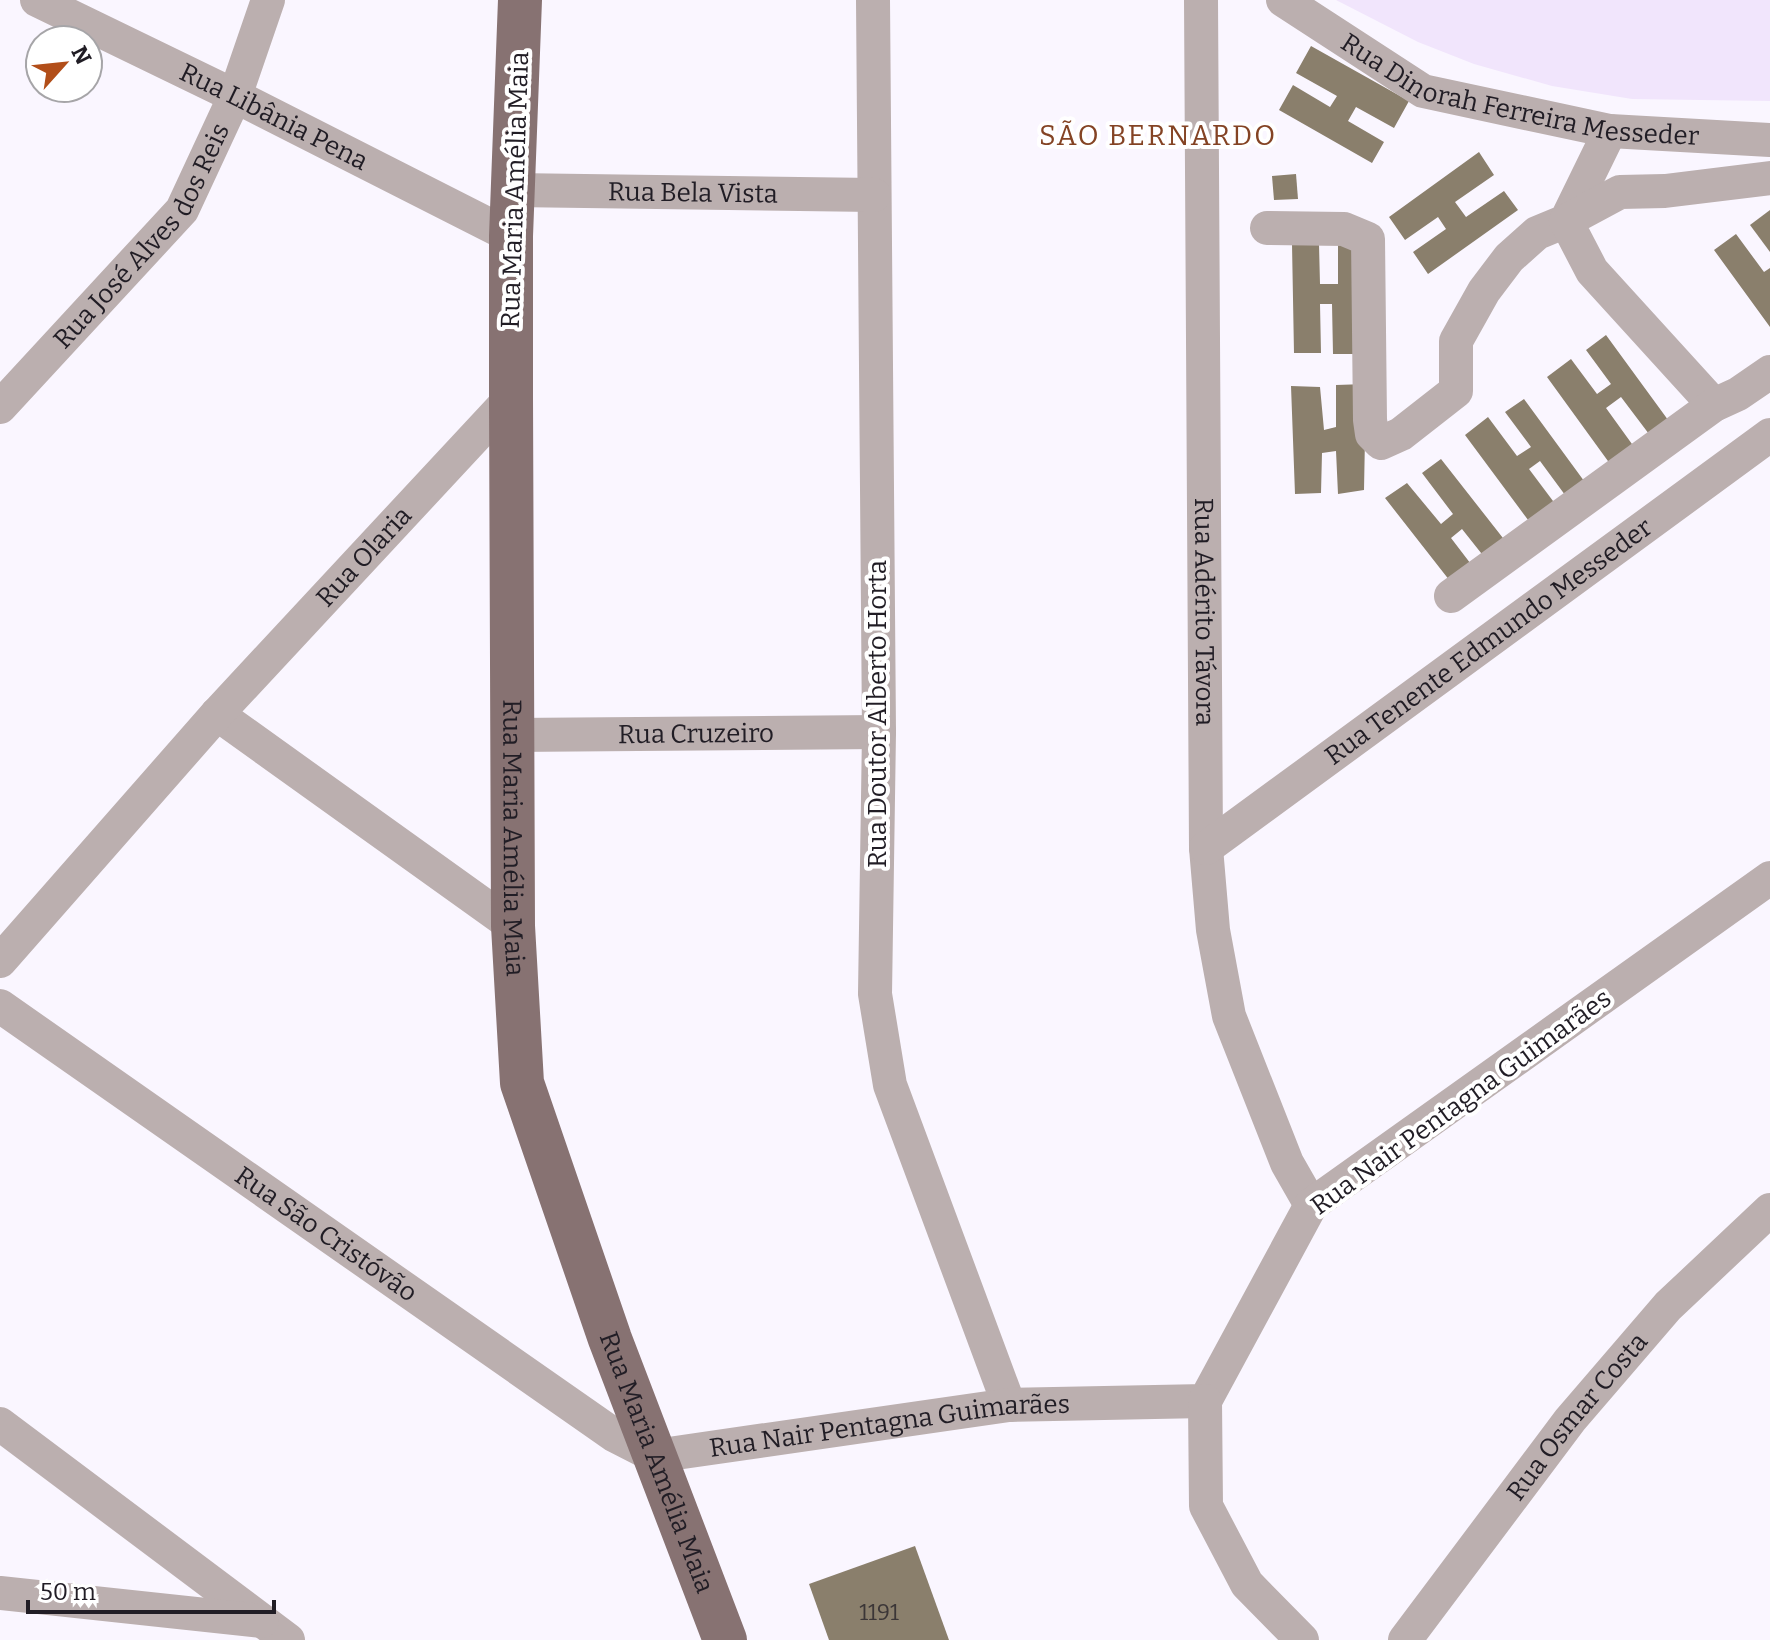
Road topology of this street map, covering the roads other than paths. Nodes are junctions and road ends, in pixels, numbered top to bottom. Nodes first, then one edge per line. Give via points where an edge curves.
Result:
1 (37, 0) edge
2 (268, 0) edge
3 (520, 0) edge
4 (873, 0) edge
5 (1201, 0) edge
6 (1283, 0) edge
7 (235, 96) junction
8 (1610, 131) junction
9 (1770, 140) edge
10 (1770, 178) edge
11 (513, 190) junction
12 (874, 195) junction
13 (1566, 221) junction
14 (1267, 228) dead end
15 (511, 236) junction
16 (1770, 372) edge
17 (511, 398) junction
18 (1714, 405) junction
19 (0, 407) edge
20 (1770, 435) edge
21 (1451, 596) dead end
22 (217, 714) junction
23 (879, 732) junction
24 (512, 735) junction
25 (1206, 848) junction
26 (1770, 878) edge
27 (513, 926) junction
28 (0, 961) edge
29 (0, 1006) edge
30 (1311, 1205) junction
31 (1770, 1210) edge
32 (1205, 1401) junction
33 (1009, 1405) junction
34 (0, 1424) edge
35 (655, 1456) junction
36 (0, 1593) edge
37 (275, 1630) edge
38 (725, 1640) edge
39 (1302, 1640) edge
40 (1405, 1640) edge

1 - 7 street, Rua Libânia Pena
2 - 7 street, Rua José Alves dos Reis
3 - 11 main road, Rua Maria Amélia Maia
4 - 12 street, Rua Doutor Alberto Horta
5 - 25 street, Rua Adérito Távora
6 - 8 street, Rua Dinorah Ferreira Messeder via 1423,91
7 - 15 street, Rua Libânia Pena
7 - 19 street, Rua José Alves dos Reis via 182,210
8 - 9 street, Rua Dinorah Ferreira Messeder
8 - 13 street
10 - 13 street via 1620,192
11 - 12 street, Rua Bela Vista
11 - 15 main road, Rua Maria Amélia Maia
12 - 23 street, Rua Doutor Alberto Horta
13 - 14 street via 1537,233 1484,291 1456,341 1456,391 1381,443 1372,434 1370,420 1368,239 1344,229
13 - 18 street via 1592,271
15 - 17 main road, Rua Maria Amélia Maia
16 - 18 street
17 - 22 street, Rua Olaria
17 - 24 main road, Rua Maria Amélia Maia
18 - 21 street
20 - 25 street, Rua Tenente Edmundo Messeder
22 - 27 street
22 - 28 street, Rua Olaria
23 - 24 street, Rua Cruzeiro
23 - 33 street, Rua Doutor Alberto Horta via 875,994 890,1085
24 - 27 main road, Rua Maria Amélia Maia
25 - 30 street, Rua Adérito Távora via 1213,930 1229,1016 1287,1163
26 - 30 street, Rua Nair Pentagna Guimarães
27 - 35 main road, Rua Maria Amélia Maia via 522,1083
29 - 35 street, Rua São Cristóvão via 614,1435
30 - 32 street, Rua Nair Pentagna Guimarães
31 - 40 street, Rua Osmar Costa via 1668,1306 1570,1420
32 - 33 street, Rua Nair Pentagna Guimarães
32 - 39 street via 1206,1506 1247,1584
33 - 35 street, Rua Nair Pentagna Guimarães
34 - 37 street
35 - 38 main road, Rua Maria Amélia Maia
36 - 37 street

